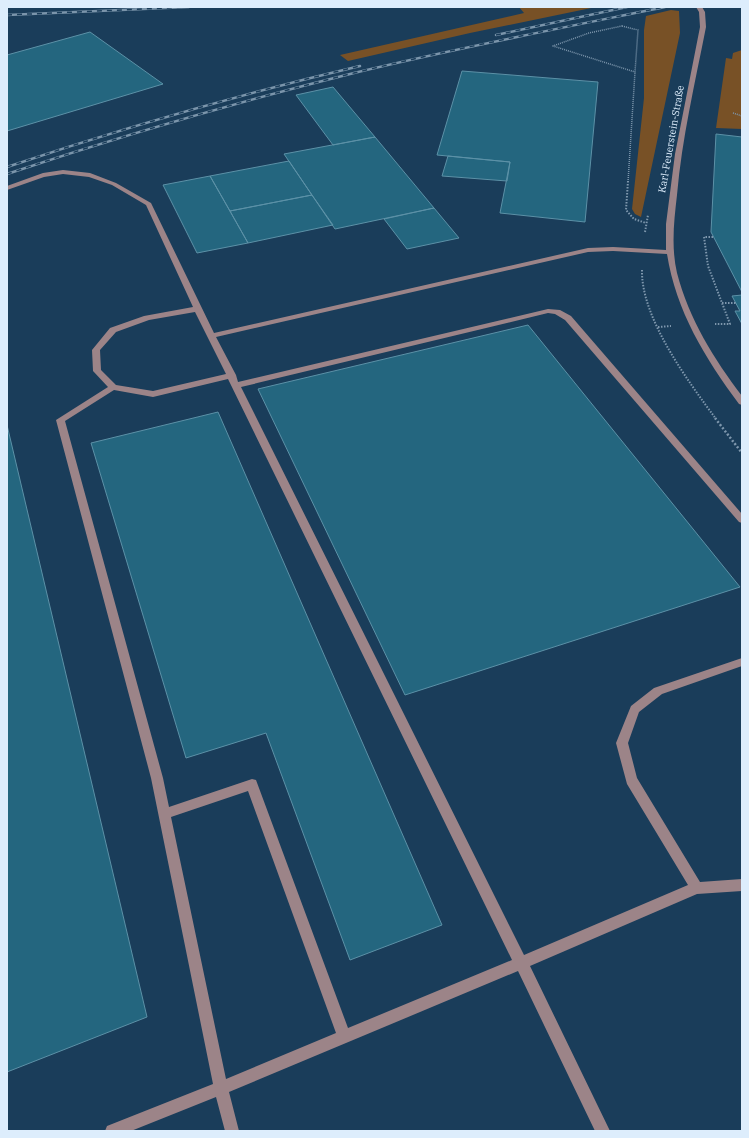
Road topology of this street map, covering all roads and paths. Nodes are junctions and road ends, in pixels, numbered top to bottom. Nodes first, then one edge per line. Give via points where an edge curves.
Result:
1 (699, 7) edge
2 (636, 72) junction
3 (733, 113) dead end
4 (742, 116) edge
5 (7, 188) edge
6 (646, 223) dead end
7 (713, 237) dead end
8 (670, 252) junction
9 (722, 303) junction
10 (736, 303) dead end
11 (198, 309) junction
12 (710, 324) dead end
13 (672, 326) dead end
14 (658, 327) dead end
15 (212, 336) junction
16 (234, 380) junction
17 (113, 387) junction
18 (742, 402) edge
19 (742, 520) edge
20 (742, 662) edge
21 (165, 814) junction
22 (742, 885) edge
23 (697, 888) junction
24 (521, 963) junction
25 (344, 1037) junction
26 (221, 1088) junction
27 (112, 1131) edge
28 (232, 1131) edge
29 (603, 1131) edge

1 - 8 street, Karl-Feuerstein-Straße via 703,27 679,149 671,216
2 - 2 path via 560,48 553,46 589,33 622,26 638,30
2 - 6 path via 626,210 635,220
3 - 4 path
5 - 11 street via 43,175 63,172 90,175 114,184 149,204
7 - 9 path via 704,236 708,266
8 - 15 street via 588,250
8 - 18 street, Karl-Feuerstein-Straße via 676,279 692,325 714,363
9 - 10 path
9 - 12 path via 730,324
11 - 15 street
11 - 17 street via 147,318 113,330 96,350 97,371
13 - 14 path
15 - 16 street
16 - 17 street via 153,394
16 - 19 street via 548,311 557,312 568,318
16 - 24 street
17 - 21 street via 60,420
20 - 23 street via 658,692 635,709 622,743 631,780
21 - 25 street via 252,784
21 - 26 street
22 - 23 street
23 - 24 street
24 - 25 street
24 - 29 street
25 - 26 street
26 - 27 street
26 - 28 street

